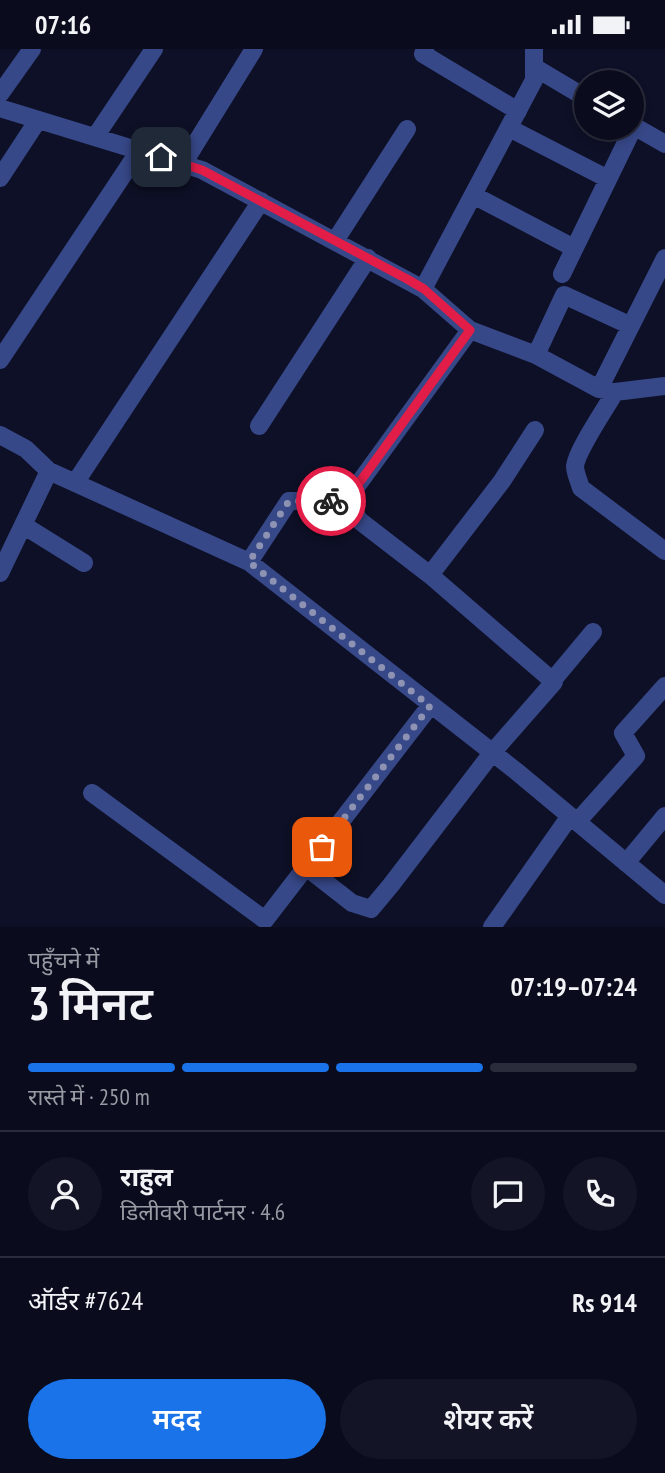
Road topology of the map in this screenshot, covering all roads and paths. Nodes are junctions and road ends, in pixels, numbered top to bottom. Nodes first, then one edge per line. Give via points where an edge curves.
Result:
1 (32, 49) edge
2 (154, 49) edge
3 (254, 49) edge
4 (425, 49) edge
5 (534, 58) edge
6 (574, 89) edge
7 (0, 95) edge
8 (0, 109) edge
9 (518, 111) junction
10 (38, 120) junction
11 (509, 128) junction
12 (407, 129) dead end
13 (644, 132) edge
14 (95, 137) junction
15 (626, 140) edge
16 (665, 144) edge
17 (139, 151) junction
18 (183, 164) junction
19 (0, 178) edge
20 (608, 179) junction
21 (473, 195) junction
22 (261, 201) junction
23 (335, 241) junction
24 (574, 248) junction
25 (368, 258) junction
26 (665, 258) edge
27 (562, 274) dead end
28 (424, 289) junction
29 (629, 325) junction
30 (470, 330) junction
31 (536, 355) junction
32 (0, 360) edge
33 (665, 386) edge
34 (607, 390) junction
35 (259, 426) dead end
36 (535, 431) dead end
37 (0, 435) edge
38 (48, 471) junction
39 (75, 482) junction
40 (346, 501) junction
41 (23, 525) junction
42 (665, 551) edge
43 (84, 562) dead end
44 (249, 562) junction
45 (0, 573) edge
46 (430, 575) junction
47 (593, 632) dead end
48 (552, 680) junction
49 (665, 686) edge
50 (430, 706) junction
51 (492, 753) junction
52 (92, 793) dead end
53 (665, 816) edge
54 (573, 819) junction
55 (626, 863) junction
56 (306, 867) junction
57 (665, 895) edge
58 (492, 927) edge

1 - 7 street
2 - 14 street
3 - 18 street
4 - 9 street via 423,54
5 - 6 street
5 - 9 street via 534,80
8 - 10 street
9 - 11 street
10 - 14 street
10 - 19 street
11 - 20 street
11 - 21 street
12 - 23 street
13 - 16 street
14 - 17 street
15 - 20 street
17 - 18 street
17 - 32 street
18 - 22 street
20 - 24 street
21 - 24 street
21 - 28 street
22 - 23 street
22 - 39 street
23 - 25 street
24 - 27 street
25 - 28 street
25 - 35 street
26 - 29 street
28 - 30 street
29 - 31 street via 564,295
29 - 34 street
30 - 31 street
30 - 40 street
31 - 34 street
33 - 34 street
34 - 42 street via 575,467 581,488
36 - 46 street
37 - 38 street via 26,449
38 - 39 street
38 - 41 street
39 - 44 street
40 - 44 street via 289,501
40 - 46 street via 359,521
41 - 43 street
41 - 45 street
44 - 50 street
46 - 48 street
47 - 48 street
48 - 51 street
49 - 54 street via 623,733 636,756
50 - 51 street
50 - 56 street
51 - 54 street
51 - 56 street via 370,909 352,902
52 - 56 street via 265,921
53 - 55 street
54 - 55 street
54 - 58 street
55 - 57 street

